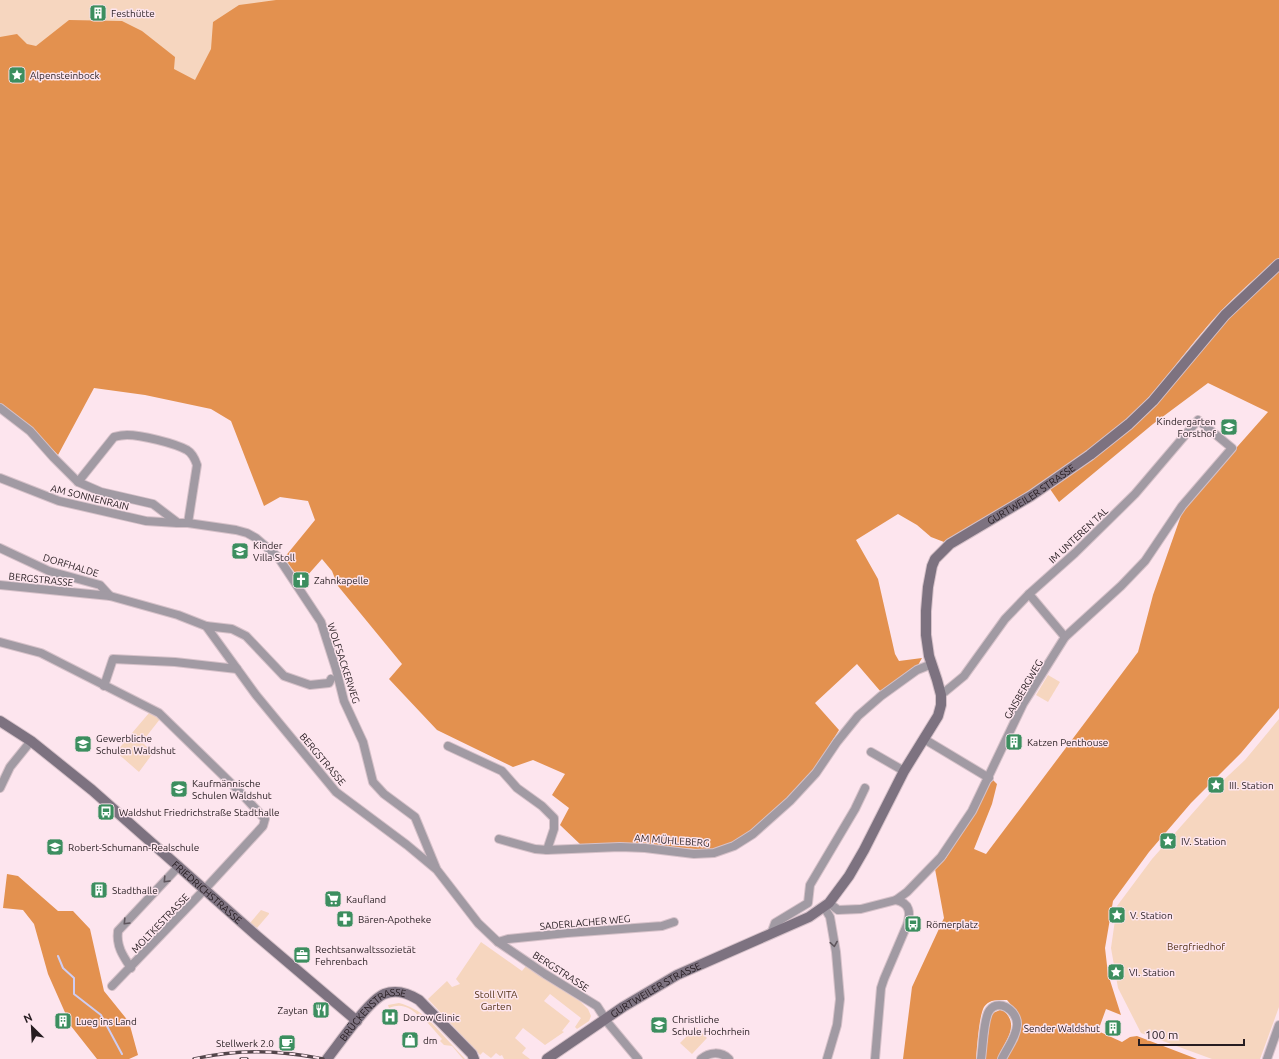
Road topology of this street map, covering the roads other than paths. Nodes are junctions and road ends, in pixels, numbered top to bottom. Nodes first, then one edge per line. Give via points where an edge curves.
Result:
1 (1279, 264) edge
2 (0, 408) edge
3 (1232, 448) joint
4 (0, 478) edge
5 (78, 482) junction
6 (178, 523) junction
7 (188, 523) junction
8 (0, 548) edge
9 (0, 585) edge
10 (1029, 594) junction
11 (110, 596) junction
12 (206, 626) junction
13 (1065, 636) junction
14 (0, 642) edge
15 (932, 664) junction
16 (237, 669) junction
17 (331, 679) dead end
18 (104, 686) junction
19 (941, 695) junction
20 (0, 721) edge
21 (924, 739) junction
22 (31, 741) junction
23 (448, 746) dead end
24 (871, 752) dead end
25 (904, 770) junction
26 (989, 778) junction
27 (0, 788) edge
28 (865, 788) dead end
29 (499, 839) dead end
30 (547, 850) junction
31 (178, 866) junction
32 (437, 870) junction
33 (205, 889) junction
34 (896, 900) junction
35 (826, 905) junction
36 (674, 922) dead end
37 (771, 934) junction
38 (498, 942) junction
39 (131, 968) junction
40 (112, 986) dead end
41 (605, 1019) junction
42 (357, 1021) junction
43 (1279, 1025) edge
44 (727, 1058) edge
45 (327, 1059) edge
46 (474, 1059) edge
47 (547, 1059) edge
48 (638, 1059) edge
49 (701, 1059) edge
50 (826, 1059) edge
51 (875, 1059) edge
52 (981, 1059) edge
53 (1002, 1059) edge
54 (1267, 1059) edge

1 - 15 main road, GURTWEILER STRASSE via 1225,315 1153,401 1129,424 1031,496 956,540 939,554 932,566 926,611 927,646
2 - 5 street via 30,431
3 - 10 street, IM UNTEREN TAL via 1198,420 1136,494 1076,553
3 - 13 street, GAISBERGWEG via 1182,506 1145,561
4 - 6 street, AM SONNENRAIN via 59,501 146,521
5 - 6 street via 102,492 153,504
5 - 7 street via 114,437 138,436 188,450 197,465
6 - 7 street, WOLFSACKERWEG
7 - 32 street, WOLFSACKERWEG via 247,533 278,557 321,622 344,701 363,742 374,782 384,794 415,817
8 - 11 street, DORFHALDE via 49,571 100,585
9 - 11 street, BERGSTRASSE
10 - 13 street
10 - 19 street, IM UNTEREN TAL via 1005,618 964,676
11 - 12 street, BERGSTRASSE via 178,615
12 - 16 street, BERGSTRASSE
12 - 17 street via 232,629 246,636 284,676 310,685 329,683
13 - 26 street, GAISBERGWEG via 1023,704
14 - 18 street via 40,653
15 - 19 main road, GURTWEILER STRASSE
15 - 30 street, AM MÜHLEBERG via 917,670 858,716 836,742 816,773 753,834 734,846 714,853 694,854 620,847
16 - 18 street via 176,662 113,659
16 - 32 street, BERGSTRASSE via 336,792
18 - 33 street, MOLTKESTRASSE via 159,713 266,819 264,826
19 - 21 main road, GURTWEILER STRASSE via 938,716
20 - 22 main road, FRIEDRICHSTRASSE
21 - 25 main road, GURTWEILER STRASSE
21 - 26 street
22 - 27 street via 10,766
22 - 31 main road, FRIEDRICHSTRASSE via 92,790
23 - 30 street via 502,771 517,788 554,818 554,829
24 - 25 street
25 - 35 main road, GURTWEILER STRASSE via 849,876
26 - 34 street, GAISBERGWEG via 972,811 941,857
28 - 37 street, GURTWEILER STRASSE via 810,885 808,904 775,923
29 - 30 street, AM MÜHLEBERG
31 - 33 main road, FRIEDRICHSTRASSE
31 -> 39 street, MOLTKESTRASSE via 118,931 117,940 121,954
32 - 38 street, BERGSTRASSE via 478,923
33 - 39 street, MOLTKESTRASSE
33 - 42 main road, FRIEDRICHSTRASSE
34 - 35 street, GAISBERGWEG via 861,909 838,910
34 - 51 street via 902,901 910,911 907,925 884,979
35 - 37 main road, GURTWEILER STRASSE via 809,917
35 -> 50 street via 836,952 840,999 837,1024
36 - 38 street, SADERLACHER WEG via 662,926 567,933
37 - 41 main road, GURTWEILER STRASSE via 677,975
38 - 41 street, BERGSTRASSE via 597,1006
39 - 40 street, MOLTKESTRASSE
41 - 47 main road, GURTWEILER STRASSE
41 - 48 street, BERGSTRASSE
42 - 45 main road, BRÜCKENSTRASSE
42 - 46 main road, BRÜCKENSTRASSE via 372,1003 384,994 411,994 427,1006
43 - 54 street
44 - 49 street via 717,1053
52 - 53 street via 986,1019 993,1007 1004,1005 1012,1010 1017,1024 1014,1037

